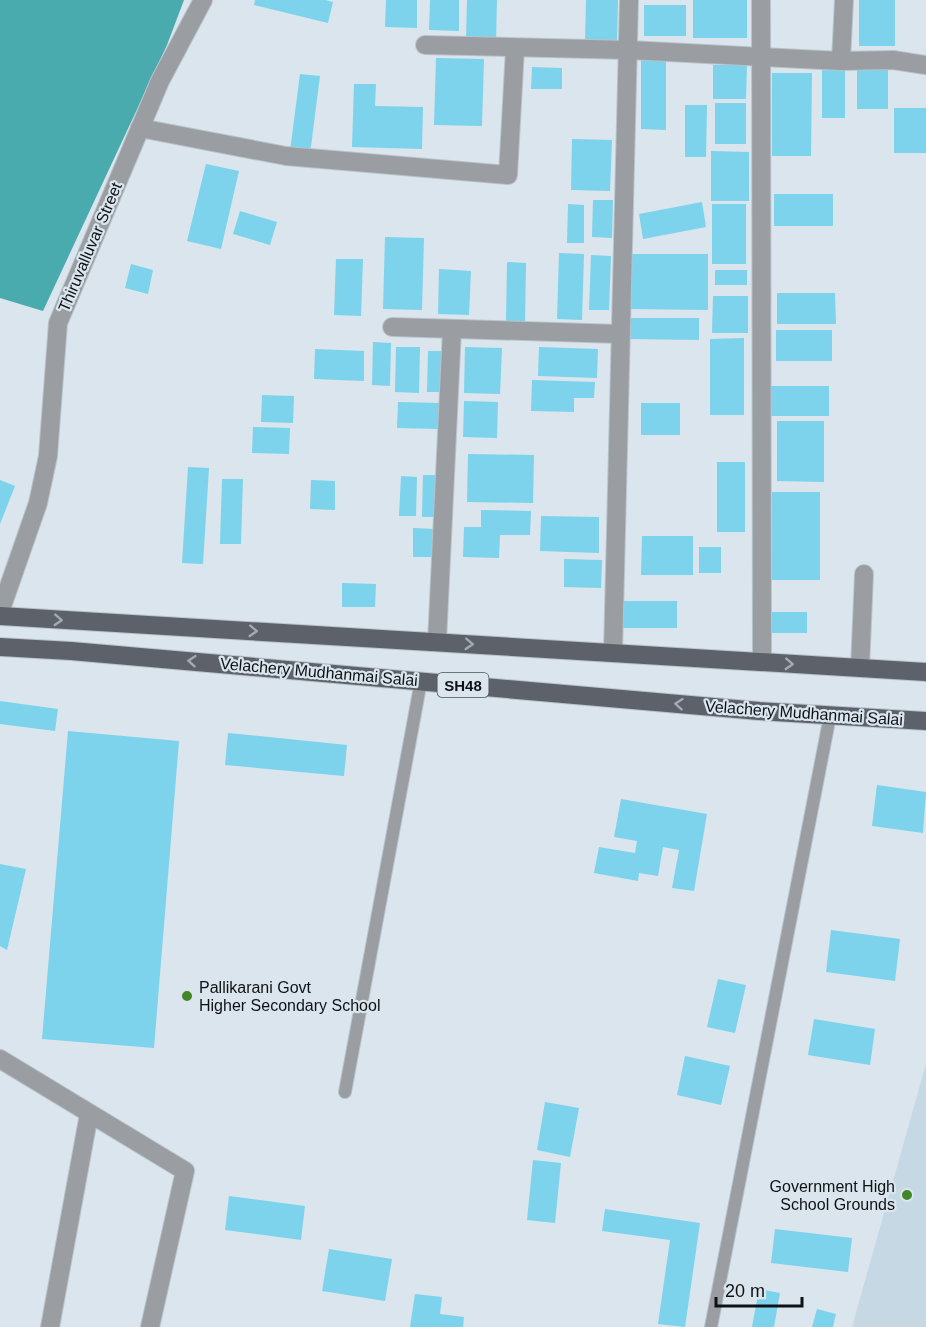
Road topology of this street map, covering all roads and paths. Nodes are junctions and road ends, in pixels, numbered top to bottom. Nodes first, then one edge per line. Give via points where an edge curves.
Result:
1 (203, 0) edge
2 (629, 0) edge
3 (761, 0) edge
4 (844, 0) edge
5 (425, 45) dead end
6 (515, 48) junction
7 (629, 50) junction
8 (760, 58) junction
9 (841, 61) junction
10 (926, 65) edge
11 (141, 128) junction
12 (392, 327) dead end
13 (452, 329) junction
14 (620, 334) junction
15 (864, 574) dead end
16 (0, 614) edge
17 (437, 642) junction
18 (0, 647) edge
19 (614, 653) junction
20 (762, 662) junction
21 (860, 668) junction
22 (926, 672) edge
23 (421, 681) junction
24 (830, 716) junction
25 (926, 721) edge
26 (0, 1059) edge
27 (345, 1092) dead end
28 (89, 1113) junction
29 (50, 1327) edge
30 (150, 1327) edge
31 (711, 1327) edge

1 - 11 street, Thiruvalluvar Street via 160,81
2 - 7 street
3 - 8 street
4 - 9 street
5 - 6 street
6 - 7 street
6 - 11 street via 508,175 286,156
7 - 8 street
7 - 14 street
8 - 9 street
8 - 20 street
9 - 10 street via 893,60
11 - 16 street, Thiruvalluvar Street via 58,323 48,456 38,503
12 - 13 street
13 - 14 street
13 - 17 street
14 - 19 street
15 - 21 street
16 -> 17 main road, Velachery Mudhanmai Salai
17 -> 19 main road, Velachery Mudhanmai Salai
23 -> 18 main road, Velachery Mudhanmai Salai / SH48
19 - 20 main road, Velachery Mudhanmai Salai
20 -> 21 main road, Velachery Mudhanmai Salai
21 - 22 main road, Velachery Mudhanmai Salai
24 -> 23 main road, Velachery Mudhanmai Salai / SH48
23 - 27 lane
24 - 25 main road, Velachery Mudhanmai Salai / SH48
24 - 31 lane
26 - 28 street
28 - 29 street
28 - 30 street via 185,1171

